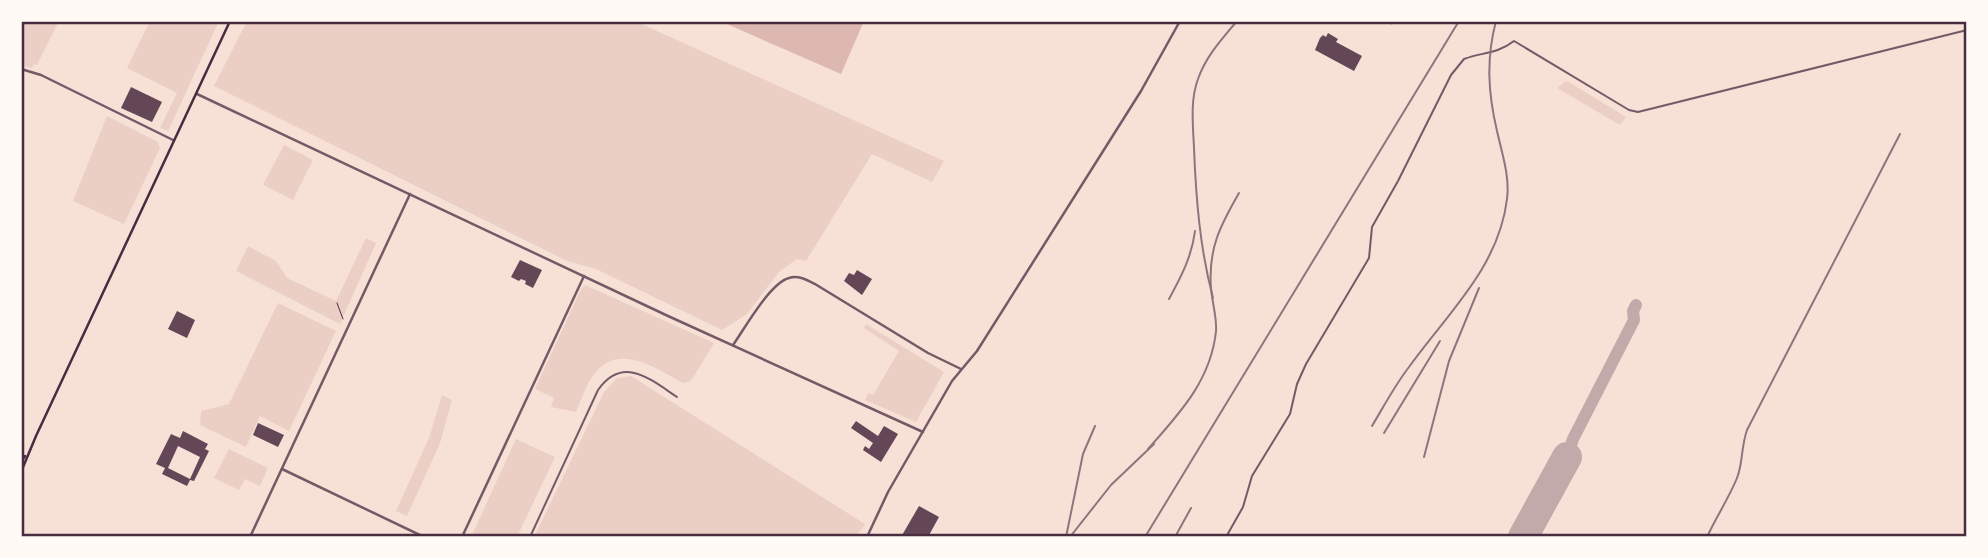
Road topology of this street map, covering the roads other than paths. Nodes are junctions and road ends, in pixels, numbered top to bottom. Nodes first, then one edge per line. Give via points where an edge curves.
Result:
1 (230, 21) edge
2 (1180, 21) edge
3 (1384, 21) edge
4 (1403, 21) edge
5 (1964, 21) edge
6 (1967, 28) edge
7 (21, 69) edge
8 (197, 94) junction
9 (175, 140) junction
10 (410, 194) junction
11 (584, 276) junction
12 (733, 345) junction
13 (961, 369) junction
14 (677, 397) dead end
15 (923, 432) junction
16 (30, 447) junction
17 (21, 462) edge
18 (282, 469) junction
19 (21, 472) edge
20 (250, 537) edge
21 (424, 537) edge
22 (462, 537) edge
23 (530, 537) edge
24 (867, 537) edge
25 (1226, 537) edge

1 - 8 main road
2 - 13 street via 1134,103 977,351
3 - 4 street
5 - 6 street
6 - 25 street via 1638,112 1514,41 1506,48 1464,59 1451,75 1371,227 1369,258 1306,364 1290,414 1252,476
7 - 9 street
8 - 9 main road
8 - 10 street
9 - 16 main road
10 - 11 street
10 - 18 street
11 - 12 street
11 - 22 street
12 - 13 street via 776,286 796,277
12 - 15 street
13 - 15 street
14 - 23 street via 631,371 605,380
15 - 24 street
16 - 17 main road
16 - 19 main road
18 - 20 street
18 - 21 street

